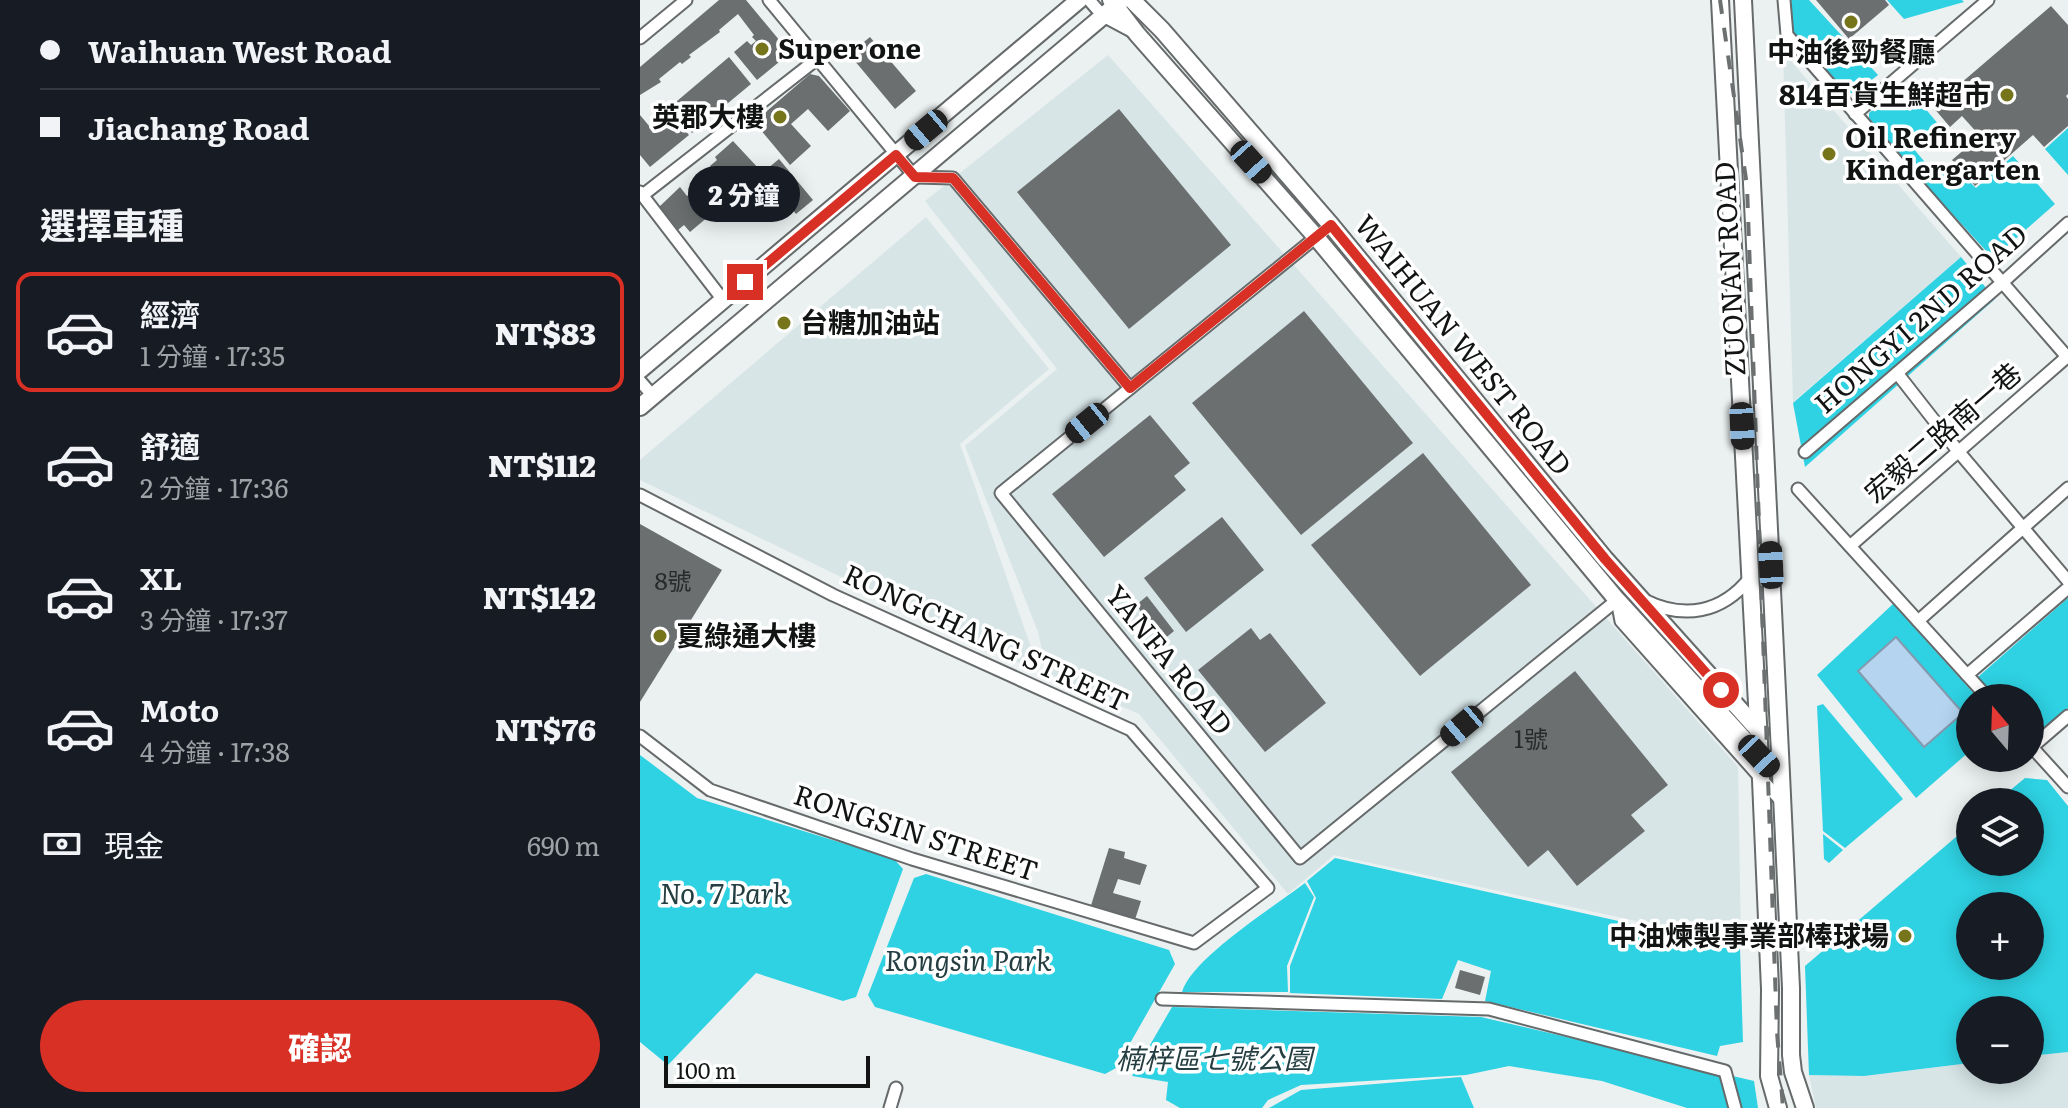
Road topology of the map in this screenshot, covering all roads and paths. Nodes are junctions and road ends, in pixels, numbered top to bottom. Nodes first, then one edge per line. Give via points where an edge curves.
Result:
1 (686, 0) edge
2 (769, 0) edge
3 (1079, 0) edge
4 (1089, 0) edge
5 (1143, 0) edge
6 (1720, 0) edge
7 (1743, 0) edge
8 (1784, 0) edge
9 (1988, 0) edge
10 (1117, 4) edge
11 (1152, 19) junction
12 (640, 38) edge
13 (817, 59) junction
14 (1855, 114) junction
15 (896, 155) junction
16 (915, 177) junction
17 (642, 194) edge
18 (2068, 223) edge
19 (1331, 225) junction
20 (1316, 237) junction
21 (2003, 282) junction
22 (723, 300) junction
23 (2068, 357) edge
24 (640, 370) edge
25 (1897, 373) junction
26 (640, 381) edge
27 (1130, 388) junction
28 (646, 402) edge
29 (1958, 451) junction
30 (1805, 452) dead end
31 (2068, 488) edge
32 (1798, 489) dead end
33 (640, 495) edge
34 (2023, 527) junction
35 (1850, 546) junction
36 (1750, 578) junction
37 (2068, 581) edge
38 (2068, 588) edge
39 (1638, 596) junction
40 (1617, 600) junction
41 (1918, 621) junction
42 (1967, 675) junction
43 (1975, 684) edge
44 (2068, 716) edge
45 (1758, 730) junction
46 (2044, 735) edge
47 (640, 736) edge
48 (1780, 753) junction
49 (1759, 756) junction
50 (2044, 760) edge
51 (1761, 780) junction
52 (1782, 781) junction
53 (2068, 787) edge
54 (1782, 803) junction
55 (1194, 943) joint
56 (1162, 999) dead end
57 (896, 1088) dead end
58 (890, 1108) edge
59 (1735, 1108) edge
60 (1778, 1108) edge
61 (1805, 1108) edge

1 - 12 street
2 - 13 street
3 - 15 street
4 - 10 street, WAIHUAN WEST ROAD
5 - 11 street, WAIHUAN WEST ROAD
6 - 36 street, ZUONAN ROAD
7 - 48 street, ZUONAN ROAD
8 - 14 street via 1787,35
9 - 14 street
10 - 11 street, WAIHUAN WEST ROAD
10 - 16 street
10 - 20 street, WAIHUAN WEST ROAD via 1137,34
11 - 19 street, WAIHUAN WEST ROAD
13 - 15 street
13 - 17 street
14 - 21 street
15 - 16 street
15 - 22 street
16 - 27 street via 953,178
16 - 28 street
17 - 22 street
18 - 21 street, HONGYI 2ND ROAD
19 - 20 street
19 - 39 street, WAIHUAN WEST ROAD
20 - 27 street
20 - 40 street, WAIHUAN WEST ROAD
21 - 23 street
21 - 25 street, HONGYI 2ND ROAD
22 - 24 street
23 - 29 street, 宏毅二路南一巷
25 - 29 street
25 - 30 street, HONGYI 2ND ROAD
26 - 28 street
27 - 40 street, YANFA ROAD via 1001,493 1300,858
29 - 34 street
29 - 35 street, 宏毅二路南一巷
31 - 34 street
32 - 35 street
33 - 55 street, RONGCHANG STREET via 833,595 1131,730 1268,888
34 - 37 street
34 - 41 street
35 - 41 street
36 - 39 street via 1737,595 1711,608 1676,609
36 - 45 street, ZUONAN ROAD
38 - 42 street
39 - 45 street, WAIHUAN WEST ROAD
40 - 49 street, WAIHUAN WEST ROAD
40 - 51 street, WAIHUAN WEST ROAD via 1621,621
41 - 42 street
42 - 43 street
44 - 46 street
45 - 48 street, WAIHUAN WEST ROAD
45 - 49 street, ZUONAN ROAD
47 - 55 street, RONGSIN STREET via 710,790 912,859
48 - 52 street, ZUONAN ROAD
49 - 51 street, ZUONAN ROAD
49 - 52 street, WAIHUAN WEST ROAD
50 - 53 street
51 - 54 street, WAIHUAN WEST ROAD
51 - 60 street, ZUONAN ROAD via 1769,1076
52 - 54 street, ZUONAN ROAD
54 - 61 street, ZUONAN ROAD via 1791,1055
56 - 59 street via 1489,1009 1725,1071
57 - 58 street

